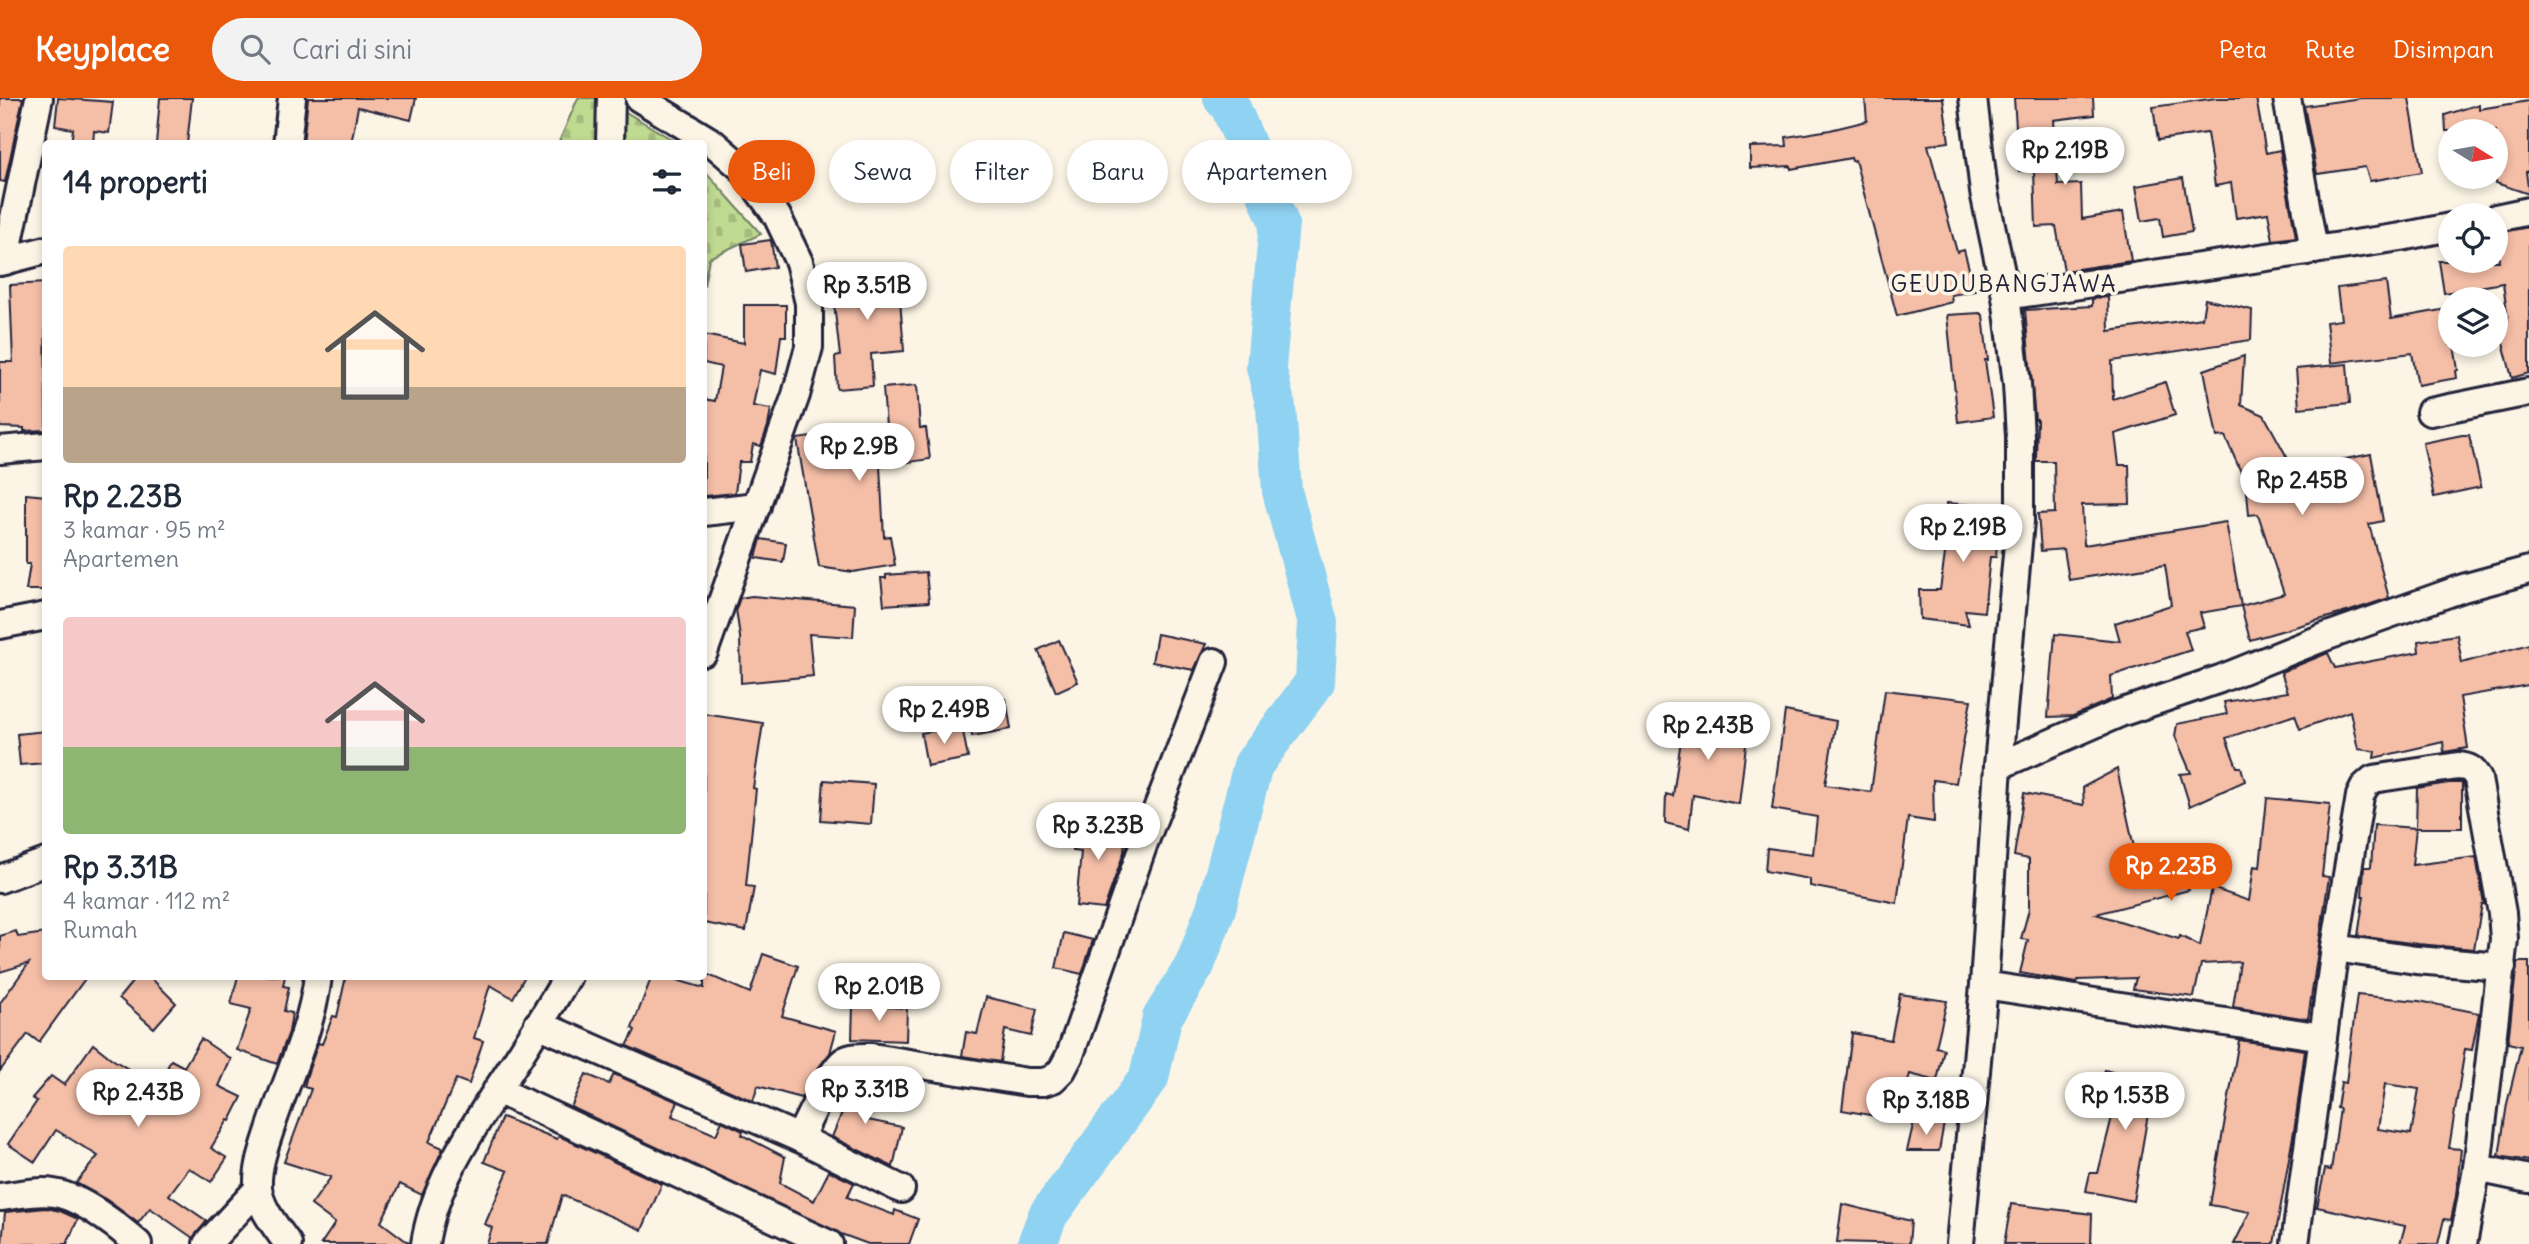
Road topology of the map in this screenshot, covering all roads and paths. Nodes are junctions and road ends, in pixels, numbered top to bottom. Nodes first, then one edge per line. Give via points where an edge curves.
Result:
1 (39, 98) edge
2 (292, 98) edge
3 (611, 98) edge
4 (639, 98) edge
5 (1973, 98) edge
6 (2287, 98) edge
7 (287, 140) edge
8 (610, 140) edge
9 (707, 140) edge
10 (707, 140) edge
11 (2529, 211) edge
12 (2508, 215) edge
13 (2438, 229) edge
14 (2314, 250) junction
15 (42, 251) edge
16 (3, 261) edge
17 (2006, 296) junction
18 (2529, 392) edge
19 (2430, 412) dead end
20 (42, 446) edge
21 (0, 450) edge
22 (757, 506) junction
23 (707, 512) edge
24 (2529, 570) edge
25 (42, 617) edge
26 (0, 625) edge
27 (707, 644) edge
28 (1214, 662) dead end
29 (1998, 766) junction
30 (42, 863) edge
31 (0, 878) edge
32 (2335, 948) junction
33 (2502, 967) junction
34 (317, 980) edge
35 (566, 980) edge
36 (1984, 985) junction
37 (538, 1024) junction
38 (2323, 1037) junction
39 (498, 1090) junction
40 (799, 1139) junction
41 (2477, 1168) junction
42 (2529, 1179) edge
43 (258, 1189) junction
44 (901, 1189) dead end
45 (0, 1198) edge
46 (138, 1244) edge
47 (207, 1244) edge
48 (288, 1244) edge
49 (425, 1244) edge
50 (829, 1244) edge
51 (1960, 1244) edge
52 (2297, 1244) edge
53 (2463, 1244) edge

1 - 16 street
2 - 7 street
3 - 8 street
4 - 10 street
5 - 17 street via 1984,192
6 - 14 street
9 - 22 street via 743,169 777,216 799,262 809,303 809,347
11 - 12 street
13 - 14 street
14 - 17 street
15 - 16 street
17 - 29 street via 2017,384 2020,520
18 - 19 street
20 - 21 street
22 - 23 street
22 - 27 street
24 - 29 street via 2325,637 2120,713
25 - 26 street
28 - 40 street via 1062,1070 1053,1079 1027,1082 872,1057 846,1060 836,1069
29 - 36 street
30 - 31 street
32 - 33 street
32 - 33 street via 2365,786 2373,779 2468,767 2478,779 2502,913
32 - 38 street
33 - 41 street
34 - 43 street via 306,1030 262,1156
35 - 37 street
36 - 38 street
36 - 51 street
37 - 39 street
37 - 40 street
38 - 52 street
39 - 49 street via 438,1195
39 - 50 street
40 - 44 street
41 - 42 street
41 - 53 street
43 - 47 street
43 - 48 street
45 - 46 street via 43,1192 69,1197

